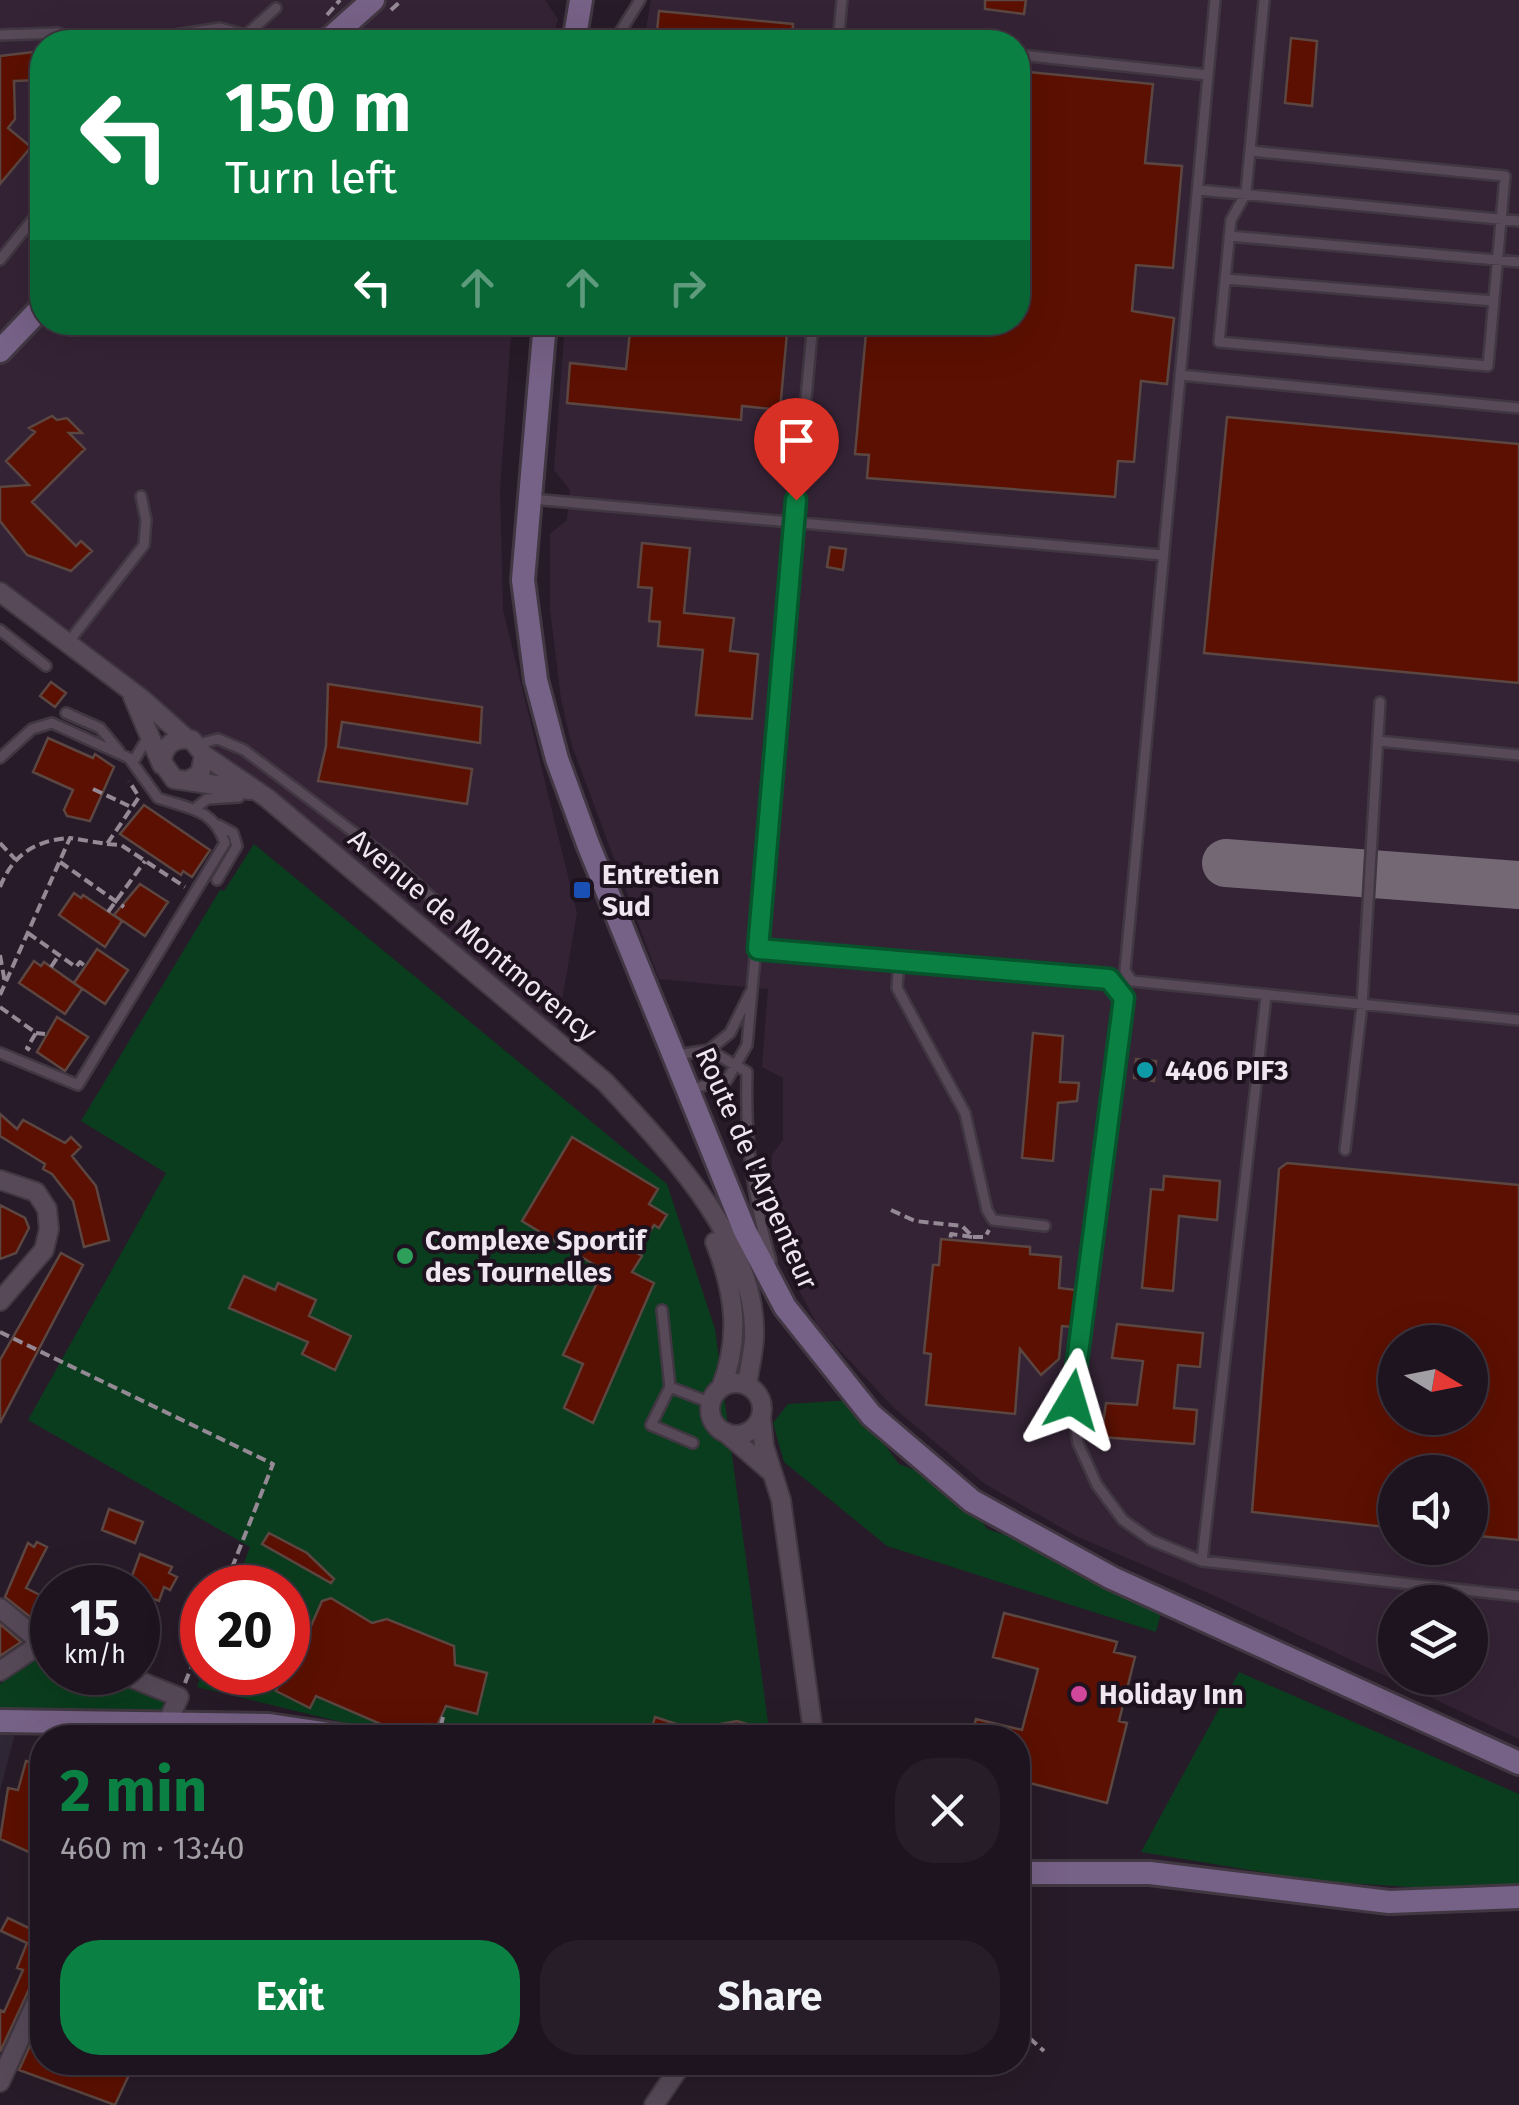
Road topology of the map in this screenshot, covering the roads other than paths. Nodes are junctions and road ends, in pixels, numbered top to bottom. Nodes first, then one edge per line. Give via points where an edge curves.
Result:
1 (373, 0) edge
2 (581, 0) edge
3 (640, 0) edge
4 (842, 0) edge
5 (1215, 0) edge
6 (1264, 0) edge
7 (276, 8) dead end
8 (252, 30) edge
9 (339, 30) edge
10 (576, 30) edge
11 (621, 30) edge
12 (839, 30) edge
13 (30, 33) edge
14 (0, 36) edge
15 (1030, 56) edge
16 (1208, 75) junction
17 (1250, 151) junction
18 (1199, 190) junction
19 (1246, 193) junction
20 (1501, 219) junction
21 (1519, 221) edge
22 (30, 223) edge
23 (1229, 236) junction
24 (0, 260) edge
25 (1498, 260) junction
26 (1519, 262) edge
27 (1225, 278) junction
28 (1494, 301) junction
29 (30, 320) edge
30 (545, 335) edge
31 (811, 335) edge
32 (0, 351) edge
33 (1180, 376) junction
34 (1519, 408) edge
35 (141, 496) dead end
36 (528, 499) junction
37 (794, 524) junction
38 (1162, 555) junction
39 (0, 592) edge
40 (0, 630) edge
41 (67, 644) junction
42 (46, 666) dead end
43 (131, 692) junction
44 (1380, 702) dead end
45 (66, 714) dead end
46 (150, 735) junction
47 (1378, 741) junction
48 (197, 746) junction
49 (1519, 755) edge
50 (0, 758) edge
51 (128, 758) junction
52 (163, 766) junction
53 (188, 781) junction
54 (247, 794) junction
55 (197, 807) junction
56 (218, 825) junction
57 (218, 880) dead end
58 (453, 917) dead end
59 (758, 949) junction
60 (899, 962) junction
61 (753, 986) junction
62 (1266, 996) junction
63 (1362, 1005) junction
64 (1519, 1020) edge
65 (709, 1050) junction
66 (0, 1053) edge
67 (673, 1058) junction
68 (738, 1063) junction
69 (687, 1090) junction
70 (649, 1130) junction
71 (1345, 1150) dead end
72 (0, 1180) edge
73 (1046, 1226) dead end
74 (0, 1301) edge
75 (785, 1307) junction
76 (662, 1310) dead end
77 (747, 1385) junction
78 (670, 1388) junction
79 (716, 1396) junction
80 (761, 1417) junction
81 (725, 1432) junction
82 (693, 1443) dead end
83 (774, 1475) junction
84 (1202, 1561) junction
85 (1519, 1596) edge
86 (0, 1608) edge
87 (30, 1632) edge
88 (30, 1655) edge
89 (0, 1672) edge
90 (160, 1689) edge
91 (0, 1721) edge
92 (59, 1725) edge
93 (166, 1725) edge
94 (812, 1725) edge
95 (1519, 1764) edge
96 (1030, 1873) edge
97 (1519, 1897) edge
98 (30, 2016) edge
99 (674, 2075) edge
100 (0, 2082) edge
101 (654, 2105) edge

1 - 9 main road
2 - 10 main road
3 - 11 lane
4 - 12 lane
5 - 16 lane
6 - 17 lane
7 - 8 lane
13 - 14 lane
15 - 16 lane
16 - 18 lane
17 - 19 lane
17 - 20 lane via 1506,176
18 - 19 lane
18 - 33 lane
19 - 20 lane
19 - 23 lane
20 - 21 lane
20 - 25 lane
22 - 24 lane
23 - 25 lane
23 - 27 lane
25 - 26 lane
25 - 28 lane
27 - 28 lane
27 - 28 lane via 1219,342 1488,366
29 - 32 main road
30 - 36 main road, Route de l'Arpenteur
31 - 37 lane
33 - 34 lane
33 - 38 lane
35 - 41 lane via 144,546
36 - 37 lane
36 - 67 main road, Route de l'Arpenteur via 524,580 536,680 582,827
37 - 38 lane
37 - 59 lane
38 - 62 lane via 1125,971 1132,981
39 - 41 street, Avenue de Montmorency
40 - 42 lane
41 - 43 street, Avenue de Montmorency
43 - 46 street, Avenue de Montmorency
43 - 48 street, Avenue de Montmorency
44 - 47 lane
45 - 51 lane via 100,728
46 - 51 lane
46 - 52 street, Avenue de Montmorency
47 - 49 lane
47 - 63 lane
48 - 52 street via 177,739 165,748
48 - 53 street via 200,774
48 - 54 street, Avenue de Montmorency
48 - 58 lane via 218,738 244,750 388,858
50 - 51 lane via 32,729 52,722
51 - 55 lane via 158,798
52 - 53 street via 174,779
53 - 54 street
54 - 55 lane via 206,799
54 - 70 street, Avenue de Montmorency via 605,1082
55 - 56 lane
56 - 57 lane via 233,833 237,846
56 - 66 lane via 225,843 78,1085
59 - 60 lane
59 - 61 lane
60 - 73 lane via 897,988 965,1113 987,1210 993,1220
60 - 84 lane via 1109,979 1124,998 1072,1400 1098,1485 1123,1520
61 - 65 lane via 730,1033
61 - 68 lane via 747,1045
62 - 63 lane
62 - 84 lane
63 - 64 lane
63 - 71 lane
65 - 67 lane
65 - 68 lane
67 - 69 main road, Route de l'Arpenteur
68 - 69 lane via 728,1080
68 - 75 lane via 746,1072 752,1197
69 - 75 main road, Route de l'Arpenteur
70 - 77 street, Avenue de Montmorency via 709,1203 738,1267 754,1338
70 - 79 street, Avenue de Montmorency via 702,1210 724,1267 734,1354
72 - 74 street via 36,1192 49,1228 44,1250
75 - 95 main road, Route de l'Arpenteur via 871,1416 972,1501 1067,1556
76 - 78 lane
77 - 79 street
77 - 80 street via 760,1398
78 - 79 lane
78 - 82 lane via 651,1425
79 - 81 street via 712,1419
80 - 81 street via 748,1432
80 - 83 street
81 - 83 street
83 - 94 street
84 - 85 lane
86 - 87 street
88 - 89 street
90 - 93 street via 180,1697
91 - 92 main road
96 - 97 main road via 1150,1873 1389,1902
98 - 100 street
99 - 101 street

